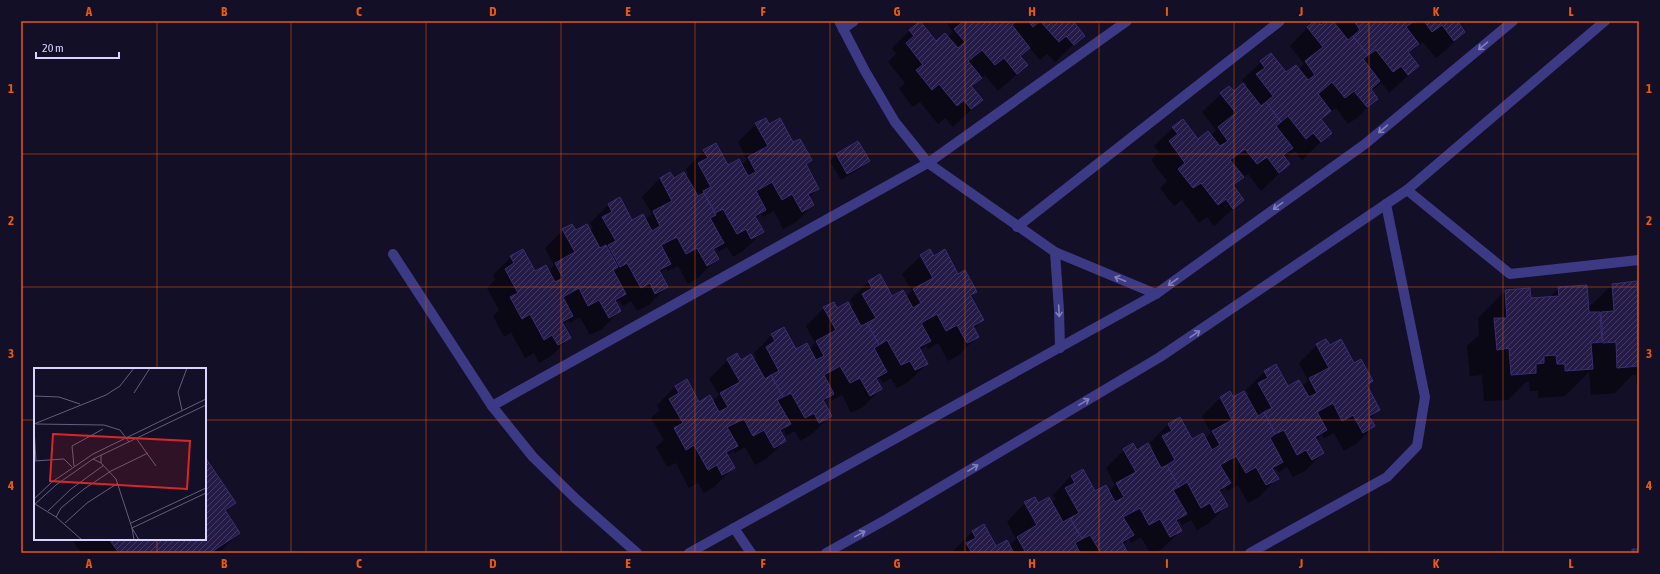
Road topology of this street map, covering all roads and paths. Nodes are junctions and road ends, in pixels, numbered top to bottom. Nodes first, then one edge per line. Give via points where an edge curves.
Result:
1 (854, 21) edge
2 (1127, 21) edge
3 (1280, 21) edge
4 (1513, 21) edge
5 (1605, 21) edge
6 (841, 25) edge
7 (928, 163) junction
8 (1407, 190) junction
9 (1386, 204) junction
10 (1017, 227) junction
11 (1055, 252) junction
12 (393, 254) dead end
13 (1639, 260) edge
14 (1156, 294) junction
15 (1060, 348) junction
16 (492, 406) junction
17 (734, 528) junction
18 (637, 553) edge
19 (688, 553) edge
20 (750, 553) edge
21 (826, 553) edge
22 (1250, 553) edge

1 - 6 street
2 - 7 street
3 - 10 street
4 -> 14 street via 1365,144
5 - 8 street
6 - 7 street via 895,122
7 - 10 street
7 - 16 street
8 - 9 street
8 - 13 street via 1510,274
21 -> 9 street via 1160,357
9 - 22 street via 1425,397 1416,446 1387,478
10 - 11 street
14 -> 11 street
11 -> 15 street
12 - 16 street
14 - 15 street
15 - 17 street
16 - 18 street via 533,457
17 - 19 street
17 - 20 street

